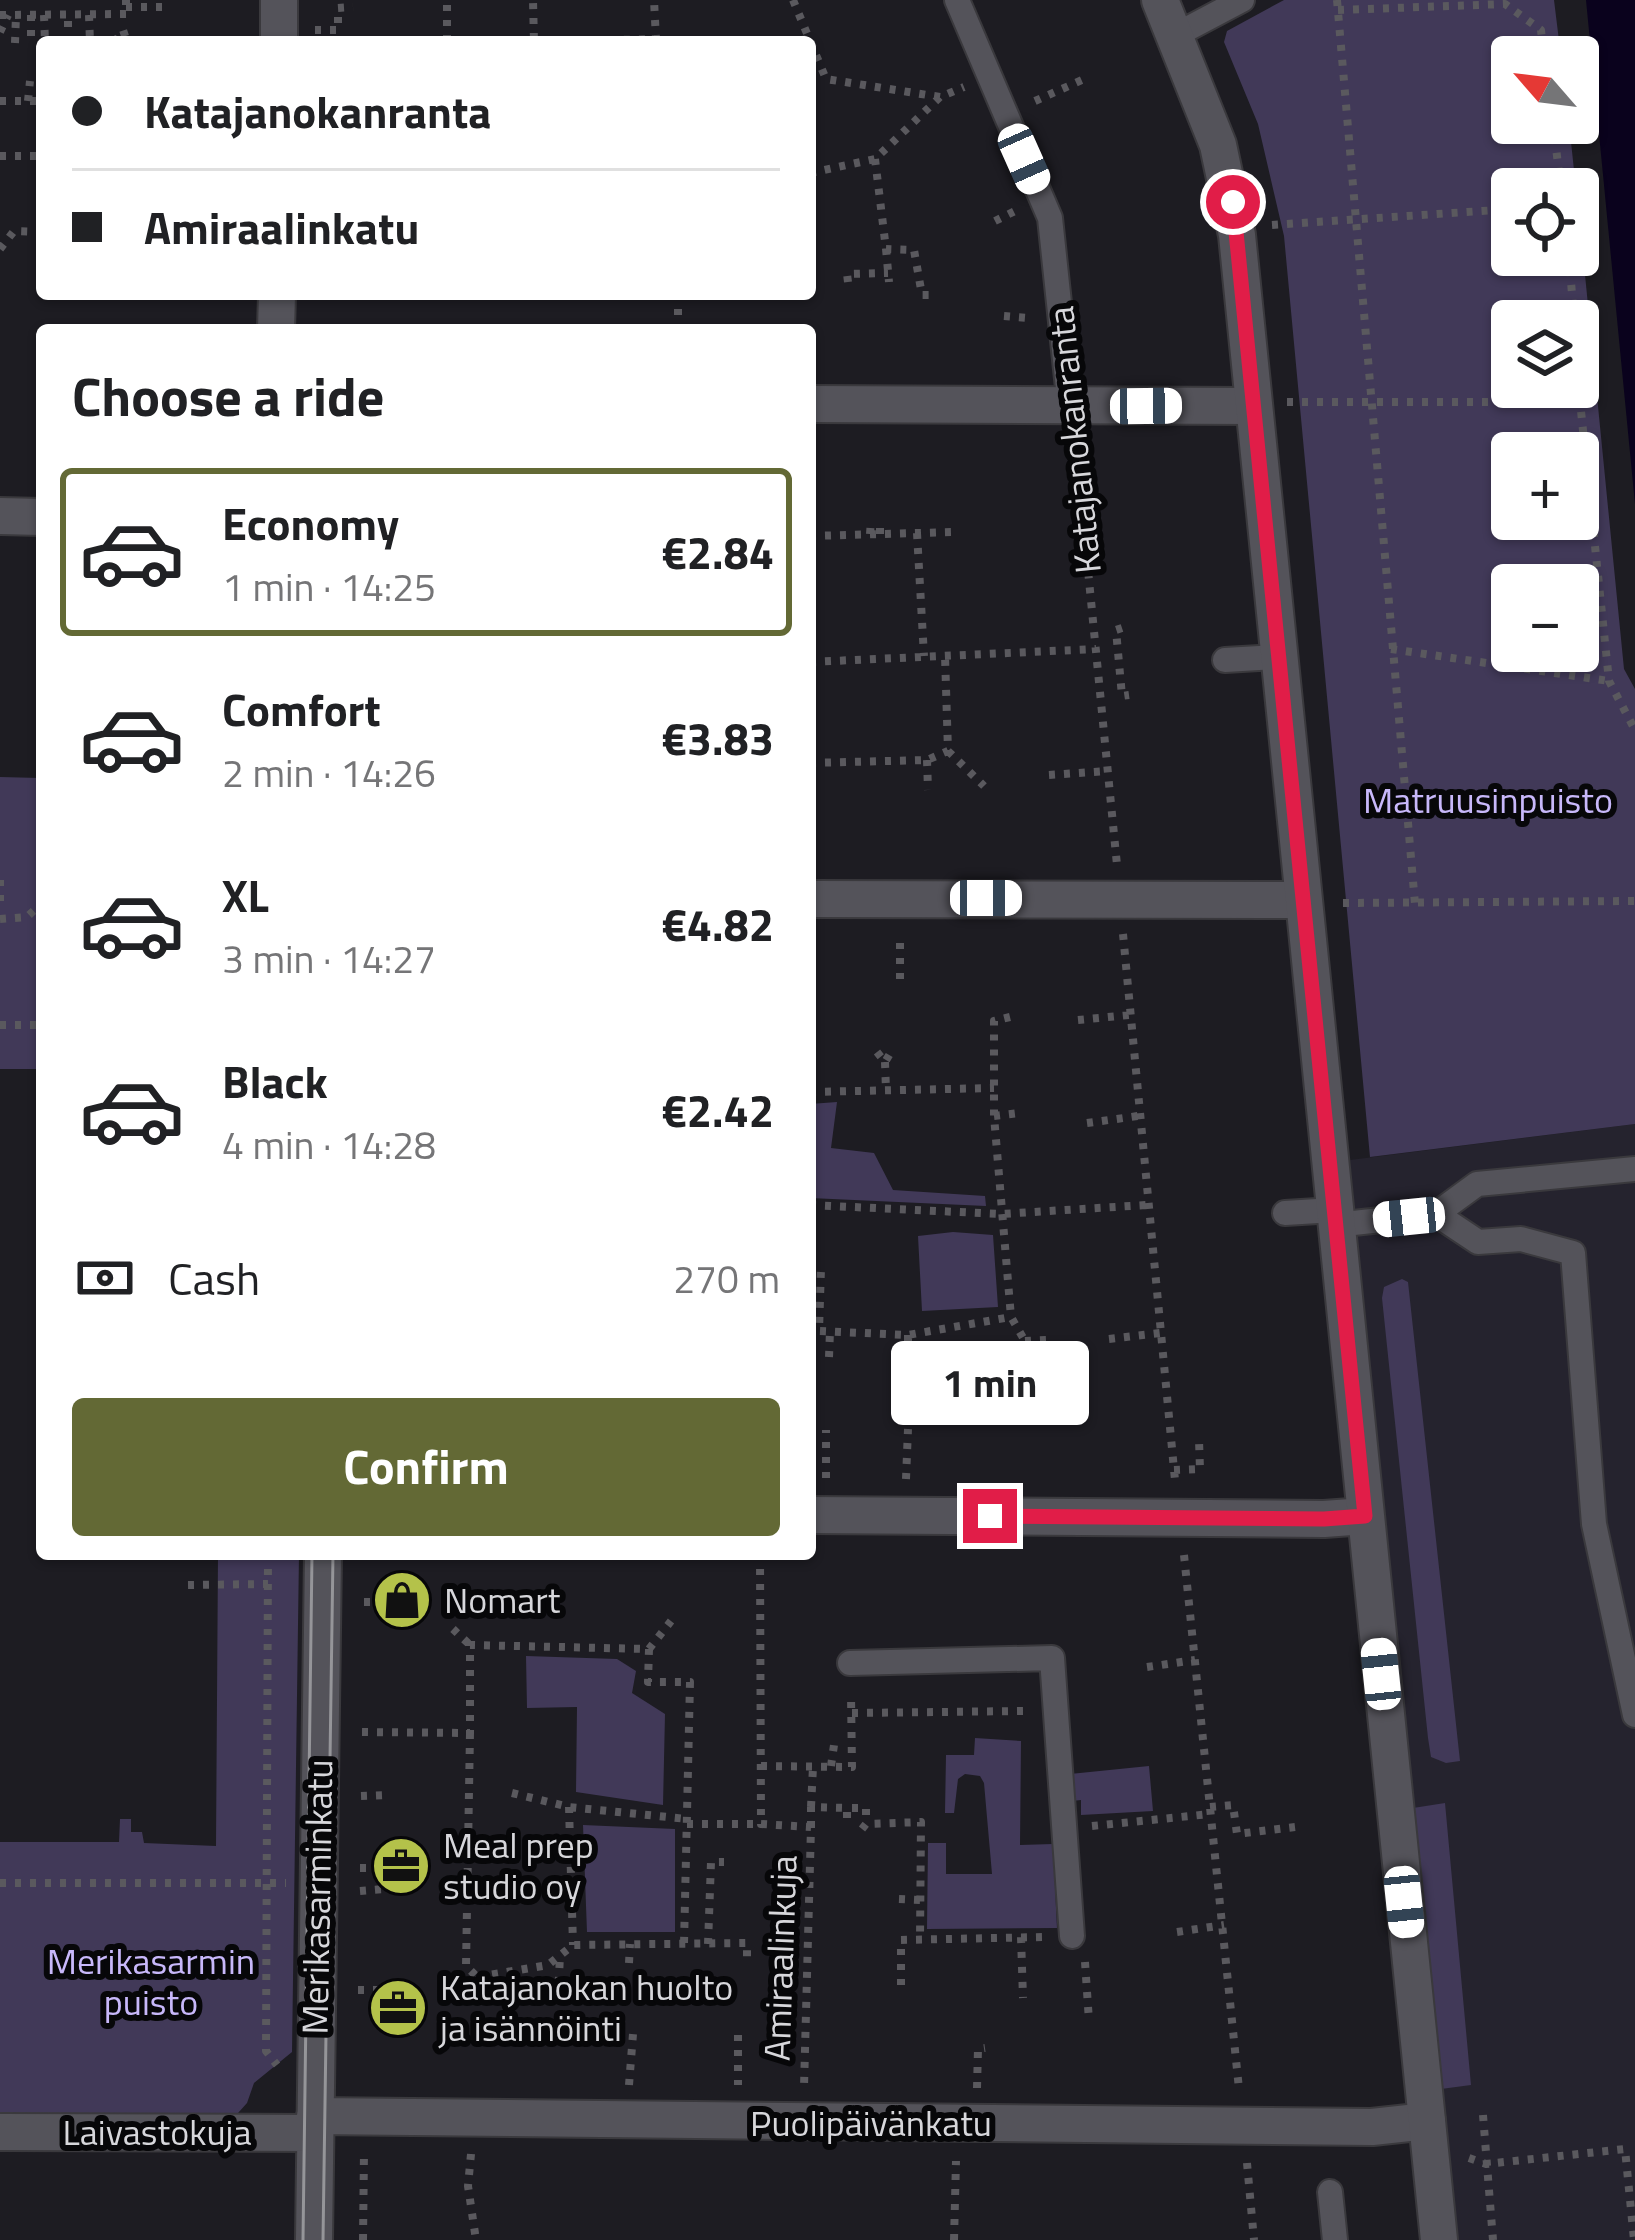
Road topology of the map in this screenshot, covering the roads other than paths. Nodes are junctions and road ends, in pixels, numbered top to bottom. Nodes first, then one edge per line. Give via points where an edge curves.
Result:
1 (279, 0) edge
2 (957, 0) edge
3 (1160, 0) edge
4 (1242, 0) edge
5 (279, 36) edge
6 (1174, 36) junction
7 (816, 404) edge
8 (1269, 404) junction
9 (1070, 407) junction
10 (0, 516) edge
11 (36, 518) edge
12 (1278, 657) junction
13 (1225, 660) dead end
14 (816, 899) edge
15 (1319, 902) junction
16 (1635, 1169) edge
17 (1285, 1214) dead end
18 (1436, 1214) junction
19 (1335, 1218) junction
20 (818, 1500) edge
21 (1365, 1516) junction
22 (323, 1560) edge
23 (850, 1663) dead end
24 (1635, 1715) edge
25 (1072, 1936) road end
26 (1427, 2122) junction
27 (315, 2125) junction
28 (0, 2132) edge
29 (1330, 2192) dead end
30 (314, 2240) edge
31 (1335, 2240) edge
32 (1439, 2240) edge

1 - 5 street
2 - 9 lane, Katajanokanranta via 1050,218
3 - 6 street
4 - 6 lane
6 - 8 street via 1233,202
7 - 9 street
8 - 9 street
8 - 12 street
10 - 11 street
12 - 13 lane
12 - 15 street
14 - 15 street
15 - 19 street
16 - 18 lane via 1477,1184
17 - 19 lane
18 - 19 lane
18 - 24 lane via 1478,1242 1521,1239 1573,1253 1594,1524
19 - 21 street
20 - 21 street
21 - 26 street
22 - 27 street, Merikasarminkatu
23 - 25 lane via 1052,1658
26 - 27 street, Puolipäivänkatu via 1243,2126 967,2109 802,2122
26 - 32 street
27 - 28 street, Laivastokuja
27 - 30 street, Merikasarminkatu
29 - 31 lane

